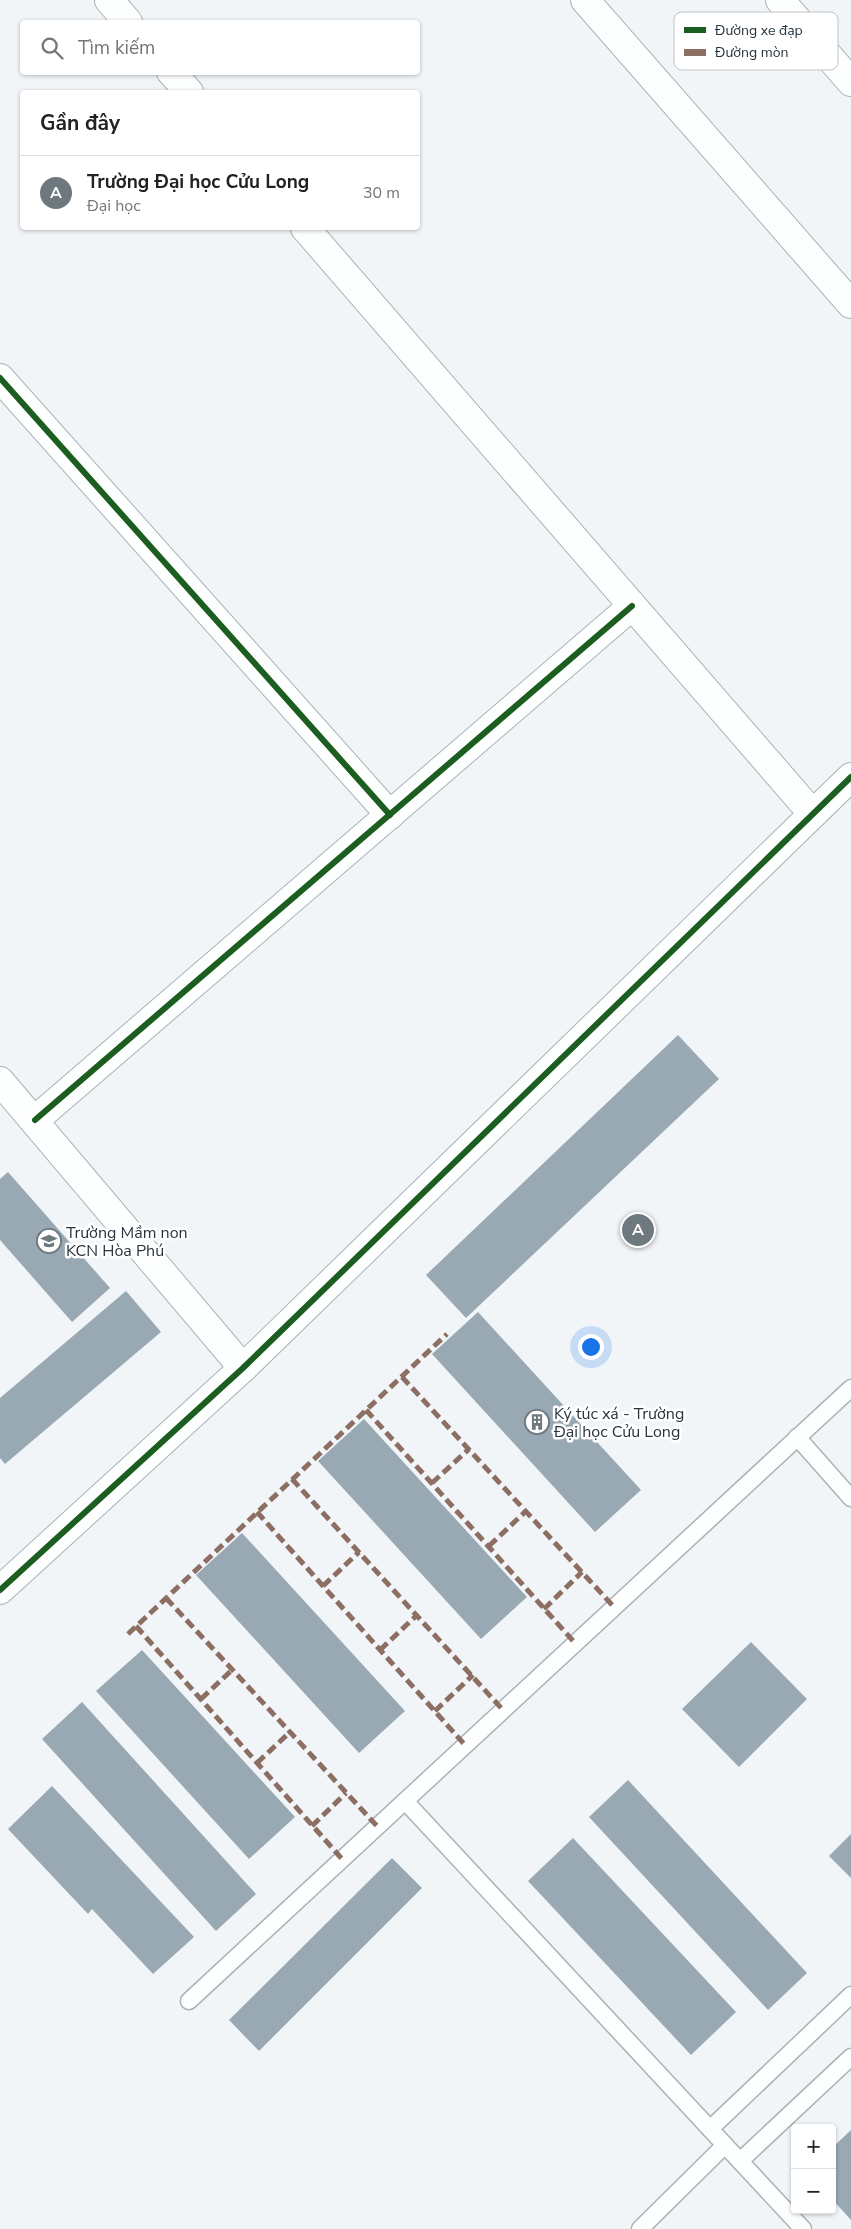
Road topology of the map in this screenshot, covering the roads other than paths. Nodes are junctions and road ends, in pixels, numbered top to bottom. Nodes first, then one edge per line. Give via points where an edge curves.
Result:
1 (109, 0) edge
2 (585, 0) edge
3 (780, 0) edge
4 (790, 12) edge
5 (126, 20) edge
6 (838, 67) edge
7 (175, 75) edge
8 (851, 82) edge
9 (187, 90) edge
10 (307, 230) edge
11 (851, 304) edge
12 (0, 378) edge
13 (632, 606) junction
14 (851, 777) edge
15 (390, 814) junction
16 (812, 814) junction
17 (0, 1080) edge
18 (35, 1120) junction
19 (243, 1368) junction
20 (851, 1388) edge
21 (797, 1438) junction
22 (851, 1498) edge
23 (0, 1590) edge
24 (405, 1801) junction
25 (851, 1995) edge
26 (189, 2001) dead end
27 (851, 2057) edge
28 (710, 2129) junction
29 (725, 2145) junction
30 (740, 2161) junction
31 (640, 2229) edge
32 (803, 2229) edge

1 - 5 main road
2 - 11 main road
3 - 4 main road
6 - 8 main road
7 - 9 main road
10 - 13 main road
12 - 15 main road
13 - 15 main road
13 - 16 main road
14 - 16 main road
15 - 18 main road
16 - 19 main road
17 - 18 main road
18 - 19 main road
19 - 23 main road
20 - 21 lane
21 - 22 lane
21 - 24 lane
24 - 26 lane
24 - 28 lane
25 - 28 lane
27 - 30 lane
28 - 29 lane
29 - 30 lane
29 - 31 lane
30 - 32 lane

